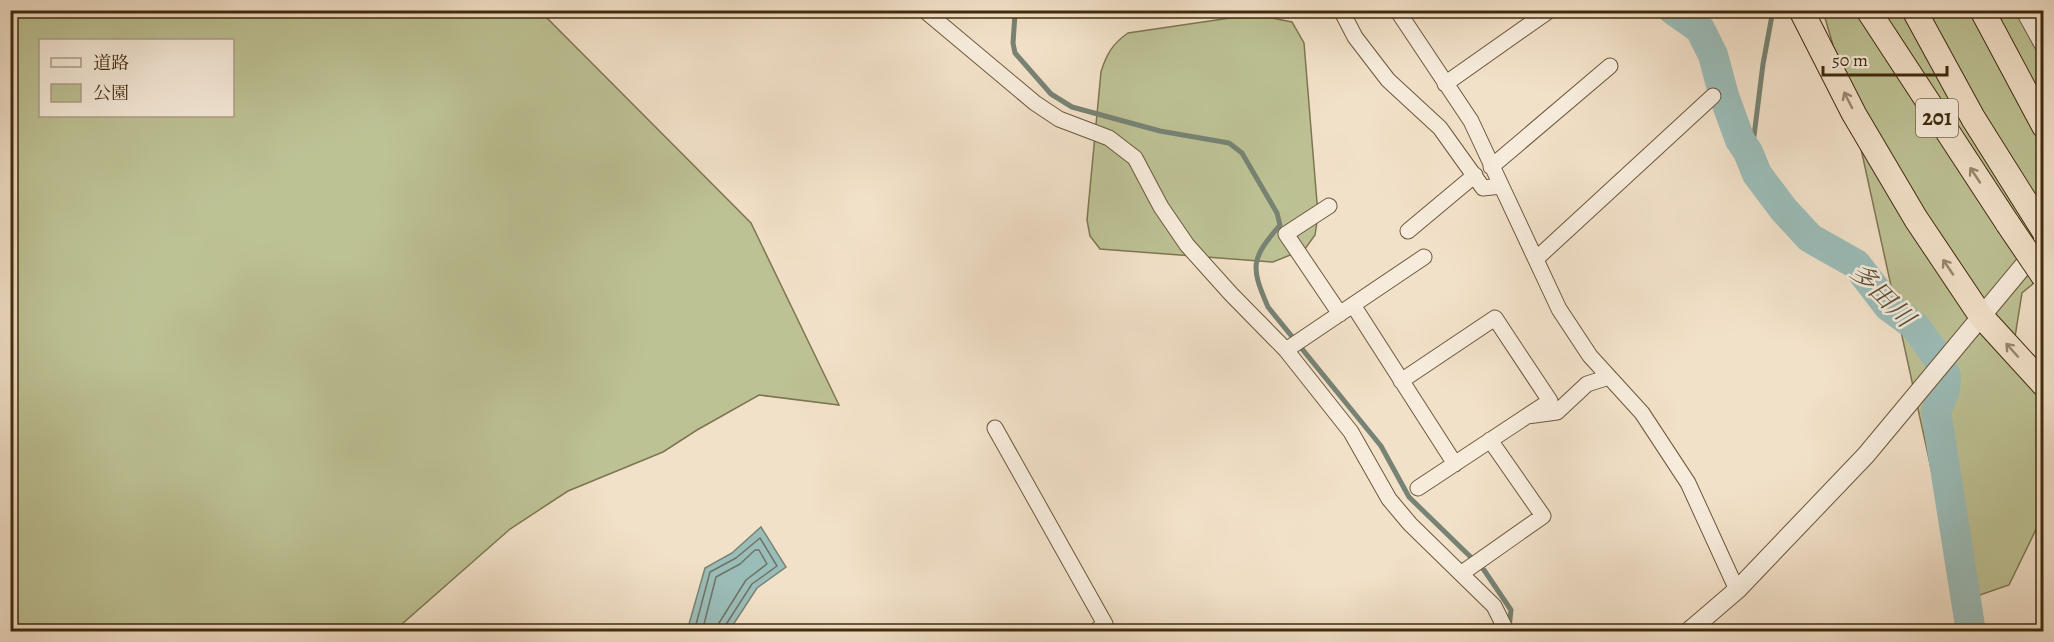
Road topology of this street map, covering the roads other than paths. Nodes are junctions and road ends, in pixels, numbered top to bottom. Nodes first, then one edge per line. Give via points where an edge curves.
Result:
1 (924, 10) edge
2 (1341, 10) edge
3 (1397, 10) edge
4 (1550, 10) edge
5 (1801, 10) edge
6 (1868, 10) edge
7 (1914, 10) edge
8 (1982, 10) edge
9 (2023, 10) edge
10 (2043, 48) edge
11 (1610, 66) dead end
12 (1445, 84) junction
13 (1713, 96) dead end
14 (2043, 126) edge
15 (1491, 167) junction
16 (1475, 175) junction
17 (1501, 186) junction
18 (1329, 206) dead end
19 (1408, 231) dead end
20 (2043, 231) edge
21 (2043, 241) edge
22 (1424, 257) dead end
23 (1536, 259) junction
24 (2043, 277) edge
25 (1353, 305) junction
26 (1340, 314) junction
27 (1981, 316) junction
28 (1286, 350) junction
29 (1609, 377) junction
30 (1401, 381) junction
31 (2043, 385) edge
32 (1527, 416) junction
33 (995, 428) dead end
34 (1490, 441) junction
35 (1455, 464) junction
36 (1418, 488) dead end
37 (1462, 573) junction
38 (1737, 591) junction
39 (1094, 632) edge
40 (1507, 632) edge
41 (1688, 632) edge

1 - 28 street via 1043,108 1059,119 1109,138 1135,158 1187,245
2 - 16 street via 1355,37 1388,80 1440,128
3 - 12 street
4 - 12 street
27 -> 5 highway via 1910,209 1854,114
24 -> 6 highway, 201, bridge
7 - 20 highway, 201 via 1973,118
8 - 14 highway
9 - 10 street
11 - 15 street
12 - 15 street via 1471,121
13 - 23 street
15 - 17 street
16 - 17 street via 1484,188
16 - 19 street
17 - 23 street
18 - 26 street via 1286,234
21 - 27 street
22 - 25 street
23 - 29 street via 1559,309
25 - 26 street
25 - 30 street
26 - 28 street
31 -> 27 highway
27 - 38 street via 1866,455
28 - 37 street via 1351,432 1389,499
29 - 32 street via 1587,384 1557,412
29 - 38 street via 1642,413 1688,483
30 - 32 street via 1494,318 1550,401
30 - 35 street
32 - 34 street
33 - 39 street via 1105,624
34 - 35 street
34 - 37 street via 1543,516
35 - 36 street
37 - 40 street via 1494,606
38 - 41 street

